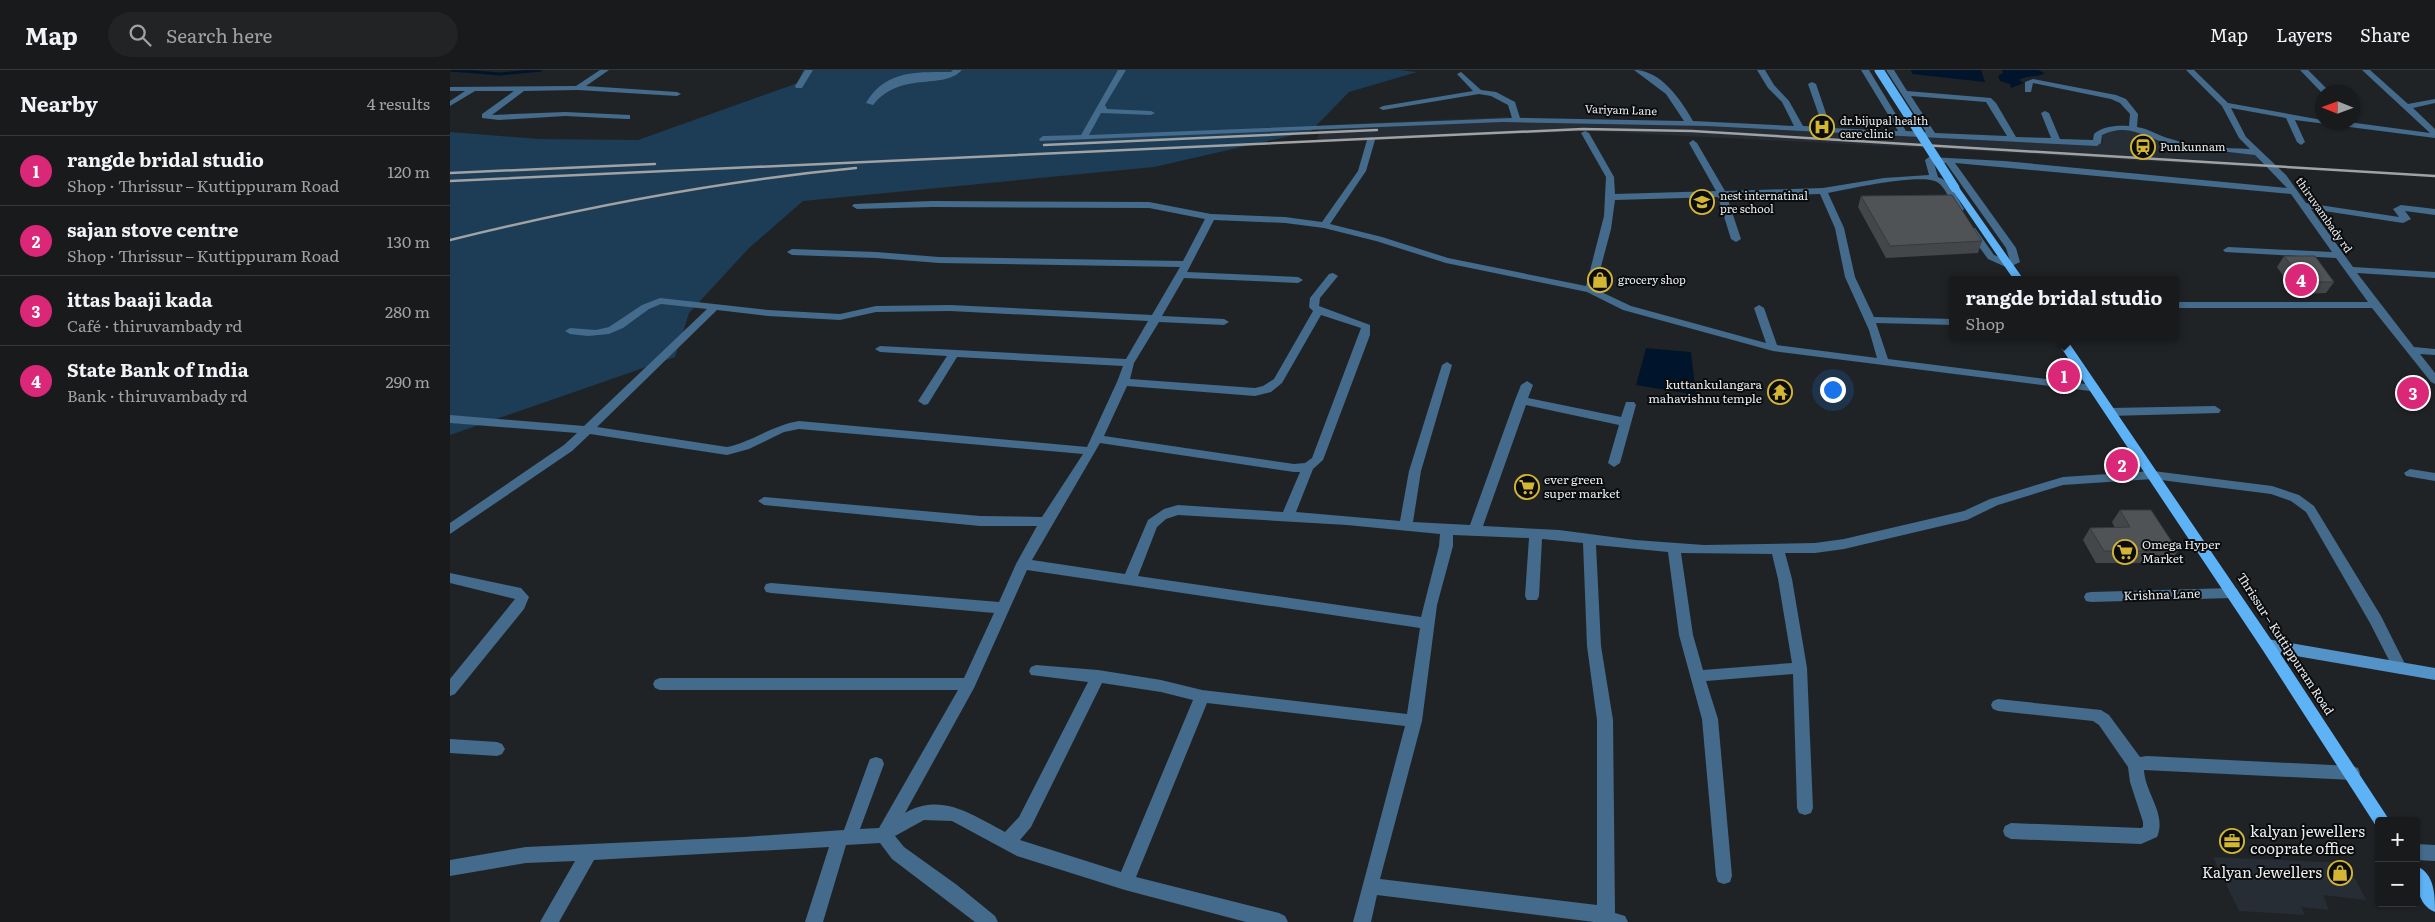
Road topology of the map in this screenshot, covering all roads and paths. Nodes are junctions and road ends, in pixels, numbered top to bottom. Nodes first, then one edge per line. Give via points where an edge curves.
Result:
1 (605, 70) edge
2 (809, 70) edge
3 (958, 70) edge
4 (1122, 70) edge
5 (1638, 70) edge
6 (1761, 70) edge
7 (1865, 70) edge
8 (1879, 70) edge
9 (1890, 70) edge
10 (2190, 70) edge
11 (2304, 70) edge
12 (2366, 70) edge
13 (1461, 74) dead end
14 (1812, 84) dead end
15 (2319, 85) edge
16 (799, 86) dead end
17 (450, 88) edge
18 (476, 88) junction
19 (523, 88) junction
20 (578, 88) junction
21 (2028, 90) dead end
22 (1479, 92) junction
23 (1905, 93) junction
24 (677, 94) dead end
25 (2435, 101) edge
26 (870, 103) dead end
27 (450, 104) edge
28 (1101, 105) junction
29 (2224, 105) junction
30 (2408, 107) junction
31 (1382, 108) dead end
32 (1151, 113) dead end
33 (2045, 113) dead end
34 (2289, 116) junction
35 (627, 117) dead end
36 (1517, 120) junction
37 (2315, 120) edge
38 (1690, 124) junction
39 (2360, 126) edge
40 (1800, 129) junction
41 (2133, 129) junction
42 (1828, 130) junction
43 (1585, 133) dead end
44 (1904, 134) junction
45 (2435, 135) edge
46 (1932, 136) junction
47 (1084, 137) junction
48 (1043, 139) dead end
49 (2012, 139) junction
50 (1371, 140) dead end
51 (2057, 142) junction
52 (2301, 142) dead end
53 (1693, 143) dead end
54 (2256, 152) junction
55 (1948, 160) junction
56 (1934, 177) junction
57 (1822, 191) junction
58 (2294, 192) junction
59 (1722, 194) junction
60 (1610, 197) junction
61 (2303, 205) junction
62 (858, 206) dead end
63 (2435, 212) edge
64 (1211, 217) junction
65 (1324, 225) junction
66 (1736, 239) dead end
67 (2228, 250) dead end
68 (792, 252) dead end
69 (2339, 255) junction
70 (2008, 265) junction
71 (1184, 269) junction
72 (2349, 270) junction
73 (2435, 274) edge
74 (1333, 276) dead end
75 (2016, 276) edge
76 (1298, 280) dead end
77 (1590, 290) junction
78 (2179, 305) edge
79 (2375, 305) junction
80 (715, 307) junction
81 (1759, 308) dead end
82 (1318, 310) junction
83 (1156, 319) junction
84 (1872, 320) junction
85 (1224, 322) dead end
86 (1949, 322) edge
87 (570, 331) dead end
88 (2063, 341) edge
89 (880, 348) dead end
90 (1772, 348) junction
91 (2411, 350) junction
92 (2435, 352) edge
93 (954, 353) junction
94 (1883, 362) junction
95 (1129, 363) junction
96 (1447, 365) dead end
97 (2435, 379) edge
98 (1123, 382) junction
99 (1527, 385) dead end
100 (2094, 389) junction
101 (1521, 400) junction
102 (924, 401) dead end
103 (1630, 405) dead end
104 (2215, 410) dead end
105 (2110, 412) junction
106 (450, 419) edge
107 (1624, 422) junction
108 (589, 430) junction
109 (1094, 445) junction
110 (1614, 463) dead end
111 (1308, 467) junction
112 (2410, 473) dead end
113 (2153, 475) junction
114 (2435, 477) edge
115 (764, 501) dead end
116 (1287, 518) junction
117 (1046, 522) junction
118 (1406, 526) junction
119 (450, 529) edge
120 (1447, 530) junction
121 (1476, 530) junction
122 (1536, 534) junction
123 (1589, 539) junction
124 (1674, 547) junction
125 (1777, 549) junction
126 (1023, 564) junction
127 (450, 578) edge
128 (1129, 580) junction
129 (771, 588) dead end
130 (2232, 593) junction
131 (1532, 596) dead end
132 (2091, 598) dead end
133 (1004, 608) junction
134 (1428, 624) junction
135 (2267, 645) junction
136 (1800, 668) junction
137 (2400, 668) junction
138 (1036, 671) dead end
139 (2435, 674) edge
140 (1098, 676) junction
141 (1697, 676) junction
142 (660, 684) dead end
143 (969, 684) junction
144 (450, 690) edge
145 (1202, 696) junction
146 (1998, 705) dead end
147 (1414, 721) junction
148 (450, 746) edge
149 (497, 749) dead end
150 (876, 764) dead end
151 (2136, 765) junction
152 (2352, 773) junction
153 (1805, 808) dead end
154 (2380, 817) edge
155 (2012, 831) dead end
156 (884, 835) junction
157 (845, 839) junction
158 (1007, 842) junction
159 (588, 852) junction
160 (2420, 852) edge
161 (2435, 853) edge
162 (450, 868) edge
163 (1724, 876) dead end
164 (2420, 880) edge
165 (1124, 882) junction
166 (1370, 886) junction
167 (2435, 904) edge
168 (1609, 920) edge
169 (550, 922) edge
170 (814, 922) edge
171 (989, 922) edge
172 (1279, 922) edge
173 (1362, 922) edge

1 - 20 street
2 - 16 street
3 - 26 street via 953,74 898,74 878,86
4 - 28 street
5 - 38 street via 1668,89
6 - 40 street via 1785,101
7 - 44 street
8 - 70 main road, bridge
9 - 23 street
10 - 29 street, thiruvambady rd
11 - 15 street
12 - 30 street
13 - 22 street
14 - 42 street
17 - 18 street
18 - 19 street
18 - 27 street
19 - 20 street
19 - 35 street via 485,116 565,114
20 - 24 street
21 - 41 street via 2029,82 2033,81 2113,97 2123,101 2134,114
22 - 31 street
22 - 36 street via 1493,94 1512,104
23 - 46 street
23 - 49 street via 1988,100
25 - 30 street
28 - 32 street via 1104,111
28 - 47 street
29 - 34 street
29 - 54 street, thiruvambady rd via 2243,138
30 - 45 street
33 - 51 street
34 - 37 street
34 - 52 street
36 - 38 street, Variyam Lane
36 - 47 street, Variyam Lane
38 - 40 street, Variyam Lane
39 - 45 street
40 - 42 street, Variyam Lane
41 - 51 street, Variyam Lane via 2107,129 2098,134 2097,143
41 - 54 street via 2171,142 2226,151
42 - 44 street, Variyam Lane
43 - 60 street via 1610,176
44 - 46 street, Variyam Lane
46 - 49 street, Variyam Lane
47 - 48 street, Variyam Lane
49 - 51 street, Variyam Lane
50 - 65 street via 1362,171
53 - 59 street
54 - 58 street, thiruvambady rd via 2271,164
55 - 56 street via 1929,160
55 - 58 street via 2017,163 2126,177
55 - 70 street via 2011,248 2015,262
56 - 57 street via 1900,178
56 - 70 street via 1944,185 1984,249 1997,261
57 - 59 street
57 - 84 street via 1841,234 1852,282
58 - 61 street, thiruvambady rd
59 - 60 street
59 - 66 street
60 - 77 street via 1608,222
61 - 63 street via 2403,220 2406,219 2398,210 2401,208
61 - 69 street, thiruvambady rd
62 - 64 street via 1149,205
64 - 65 street
64 - 71 street
65 - 77 street via 1379,238 1446,260
67 - 69 street
68 - 71 street
69 - 72 street, thiruvambady rd
70 - 75 main road
71 - 76 street
71 - 83 street
72 - 73 street
72 - 79 street, thiruvambady rd
74 - 82 street via 1315,298 1314,307
77 - 90 street via 1627,308
78 - 79 street
79 - 91 street, thiruvambady rd
80 - 83 street via 840,317 876,309 933,308
80 - 87 street via 660,301 644,307 605,332
80 - 108 street
81 - 90 street
82 - 98 street via 1278,381 1267,389 1255,392
82 - 111 street via 1355,320 1366,327 1317,460
83 - 85 street
83 - 95 street
84 - 86 street
84 - 94 street
88 - 100 main road, Thrissur – Kuttippuram Road
89 - 93 street
90 - 94 street
91 - 92 street
91 - 97 street, thiruvambady rd
93 - 95 street
93 - 102 street
94 - 100 street
95 - 98 street
96 - 118 street via 1415,471
98 - 109 street
99 - 101 street
100 - 105 main road, Thrissur – Kuttippuram Road
101 - 107 street
101 - 121 street
103 - 107 street
104 - 105 street
105 - 113 main road, Thrissur – Kuttippuram Road
106 - 108 street
107 - 110 street
108 - 109 street via 727,451 737,450 787,426 799,425
108 - 119 street via 531,475
109 - 111 street
109 - 117 street
111 - 116 street
112 - 114 street
113 - 125 street via 2063,481 1935,523 1844,544
113 - 130 main road, Thrissur – Kuttippuram Road
113 - 137 street via 2272,490 2295,498 2310,509 2376,620
115 - 117 street via 955,519
116 - 118 street
116 - 128 street via 1178,510 1161,514 1150,524
117 - 126 street
118 - 120 street
120 - 121 street
120 - 134 street
121 - 122 street
122 - 123 street
122 - 131 street
123 - 124 street
123 - 168 street via 1594,646 1605,720
124 - 125 street via 1737,551
124 - 141 street via 1686,635
125 - 136 street
126 - 128 street
126 - 133 street
127 - 144 street via 516,592 522,597
128 - 134 street
129 - 133 street
130 - 132 street, Krishna Lane
130 - 135 main road, Thrissur – Kuttippuram Road
133 - 143 street
134 - 147 street
135 - 137 street
135 - 152 main road, Thrissur – Kuttippuram Road
136 - 141 street
136 - 153 street
137 - 139 street
138 - 140 street
140 - 145 street via 1161,685
140 - 158 street via 1025,822
141 - 163 street via 1710,719
142 - 143 street
143 - 156 street
145 - 147 street
145 - 165 street
146 - 151 street via 2096,714 2104,720
147 - 166 street
148 - 149 street
150 - 157 street
151 - 152 street via 2147,762
151 - 155 street via 2135,775 2153,820 2151,832 2141,836
152 - 154 main road, Thrissur – Kuttippuram Road
156 - 157 street
156 - 158 street via 922,812 954,814
156 - 171 street via 898,853
157 - 159 street
157 - 170 street
158 - 165 street
159 - 162 street via 526,855
159 - 169 street
160 - 161 street
164 - 167 main road
165 - 172 street
166 - 168 street via 1532,904
166 - 173 street

